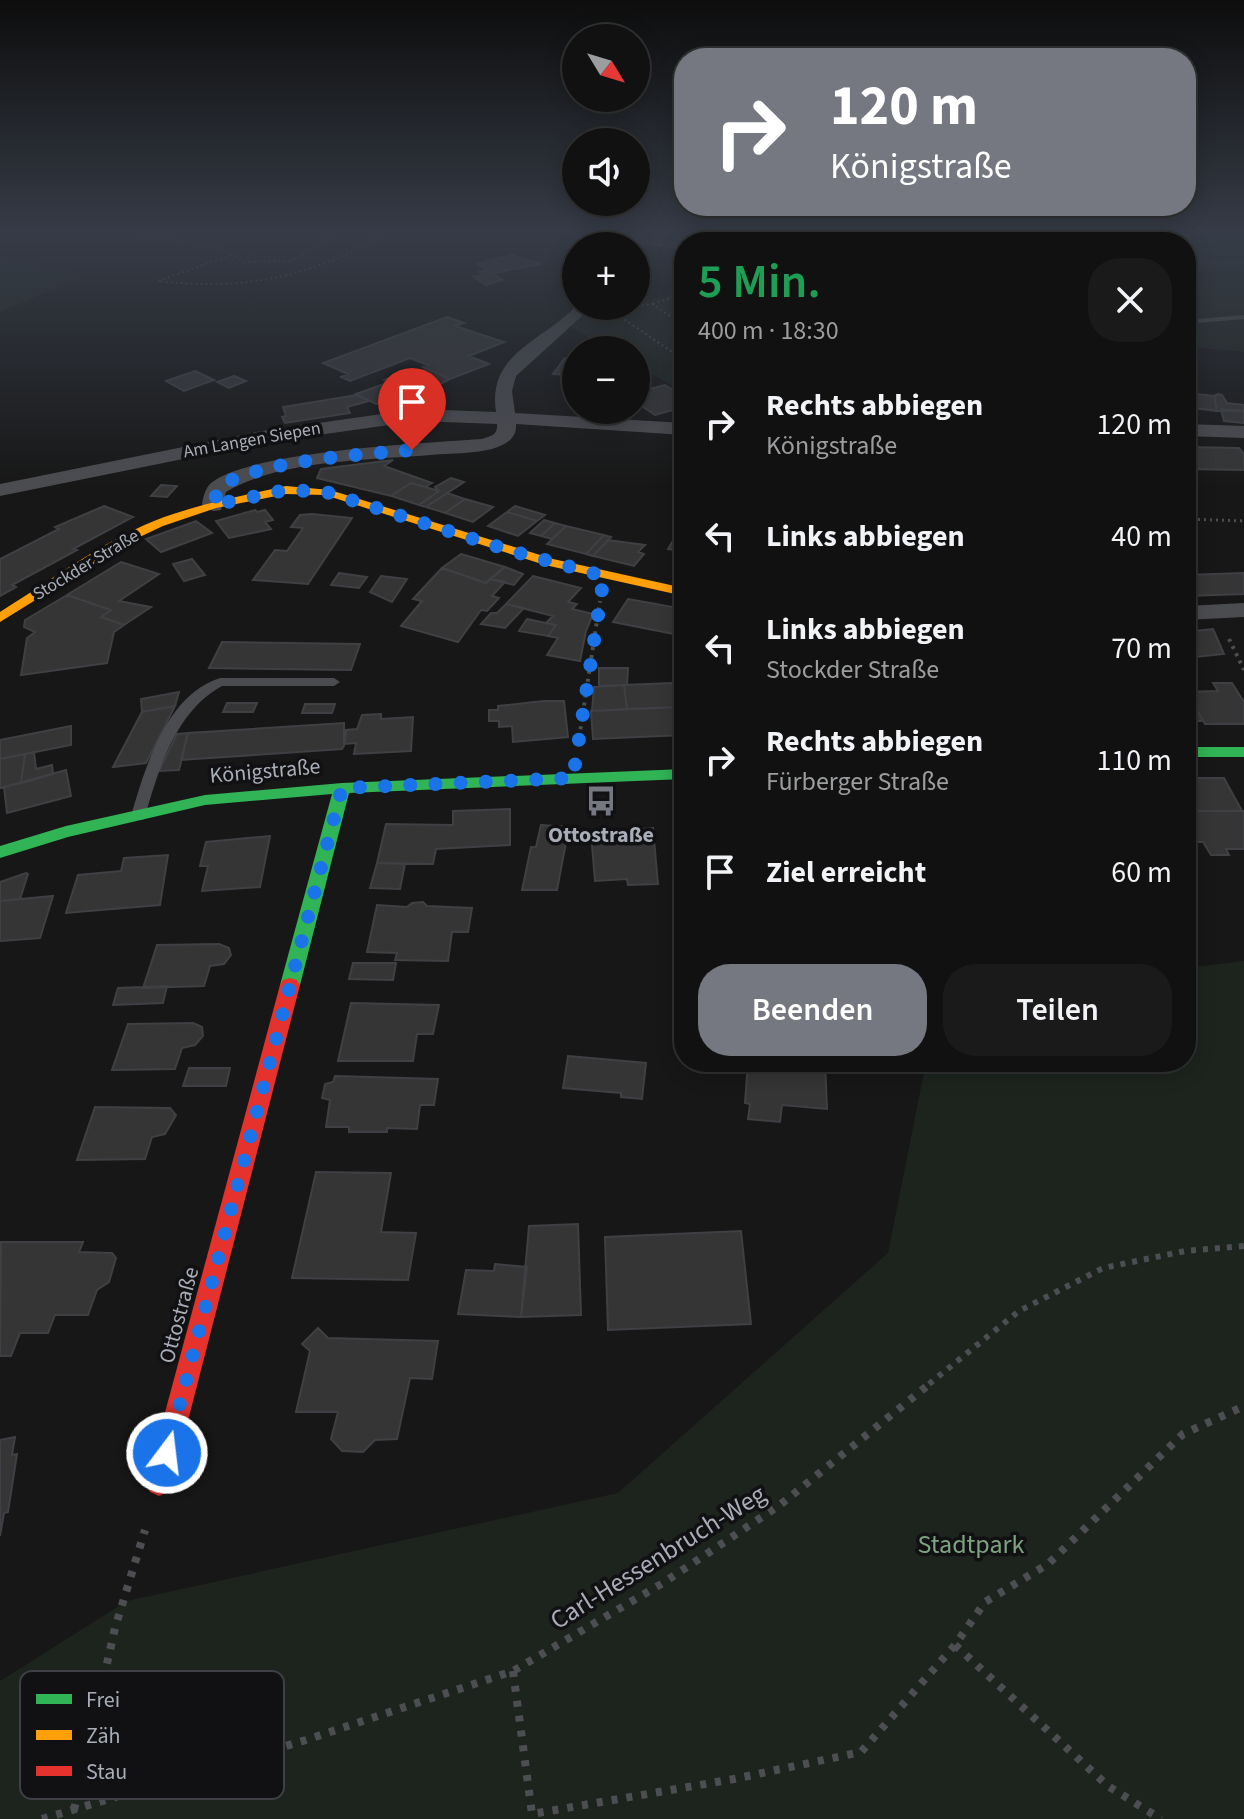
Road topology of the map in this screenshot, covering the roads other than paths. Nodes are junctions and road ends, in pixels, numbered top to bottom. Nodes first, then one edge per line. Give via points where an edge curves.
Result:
1 (1234, 318) edge
2 (570, 320) edge
3 (1196, 321) edge
4 (507, 419) junction
5 (674, 428) edge
6 (1196, 430) edge
7 (1244, 432) edge
8 (0, 490) edge
9 (213, 505) junction
10 (674, 590) edge
11 (1244, 610) edge
12 (1196, 612) edge
13 (0, 618) edge
14 (334, 682) dead end
15 (1196, 752) edge
16 (1244, 752) edge
17 (674, 774) edge
18 (342, 788) junction
19 (138, 816) junction
20 (0, 852) edge
21 (159, 1483) road end

1 - 3 lane
2 - 4 street via 509,371 503,391
4 - 5 street, Am Langen Siepen
4 - 8 street, Am Langen Siepen via 417,415 351,422
4 - 9 street via 501,439 485,445 350,456 247,475 219,487
6 - 7 street
9 - 10 street, Stockder Straße via 274,491 326,492 508,550
9 - 13 street, Stockder Straße via 125,539
11 - 12 street
14 - 19 lane via 220,682 205,687 175,724
15 - 16 street
17 - 18 street, Königstraße
18 - 19 street, Königstraße via 205,800
18 - 21 street, Ottostraße
19 - 20 street, Königstraße

